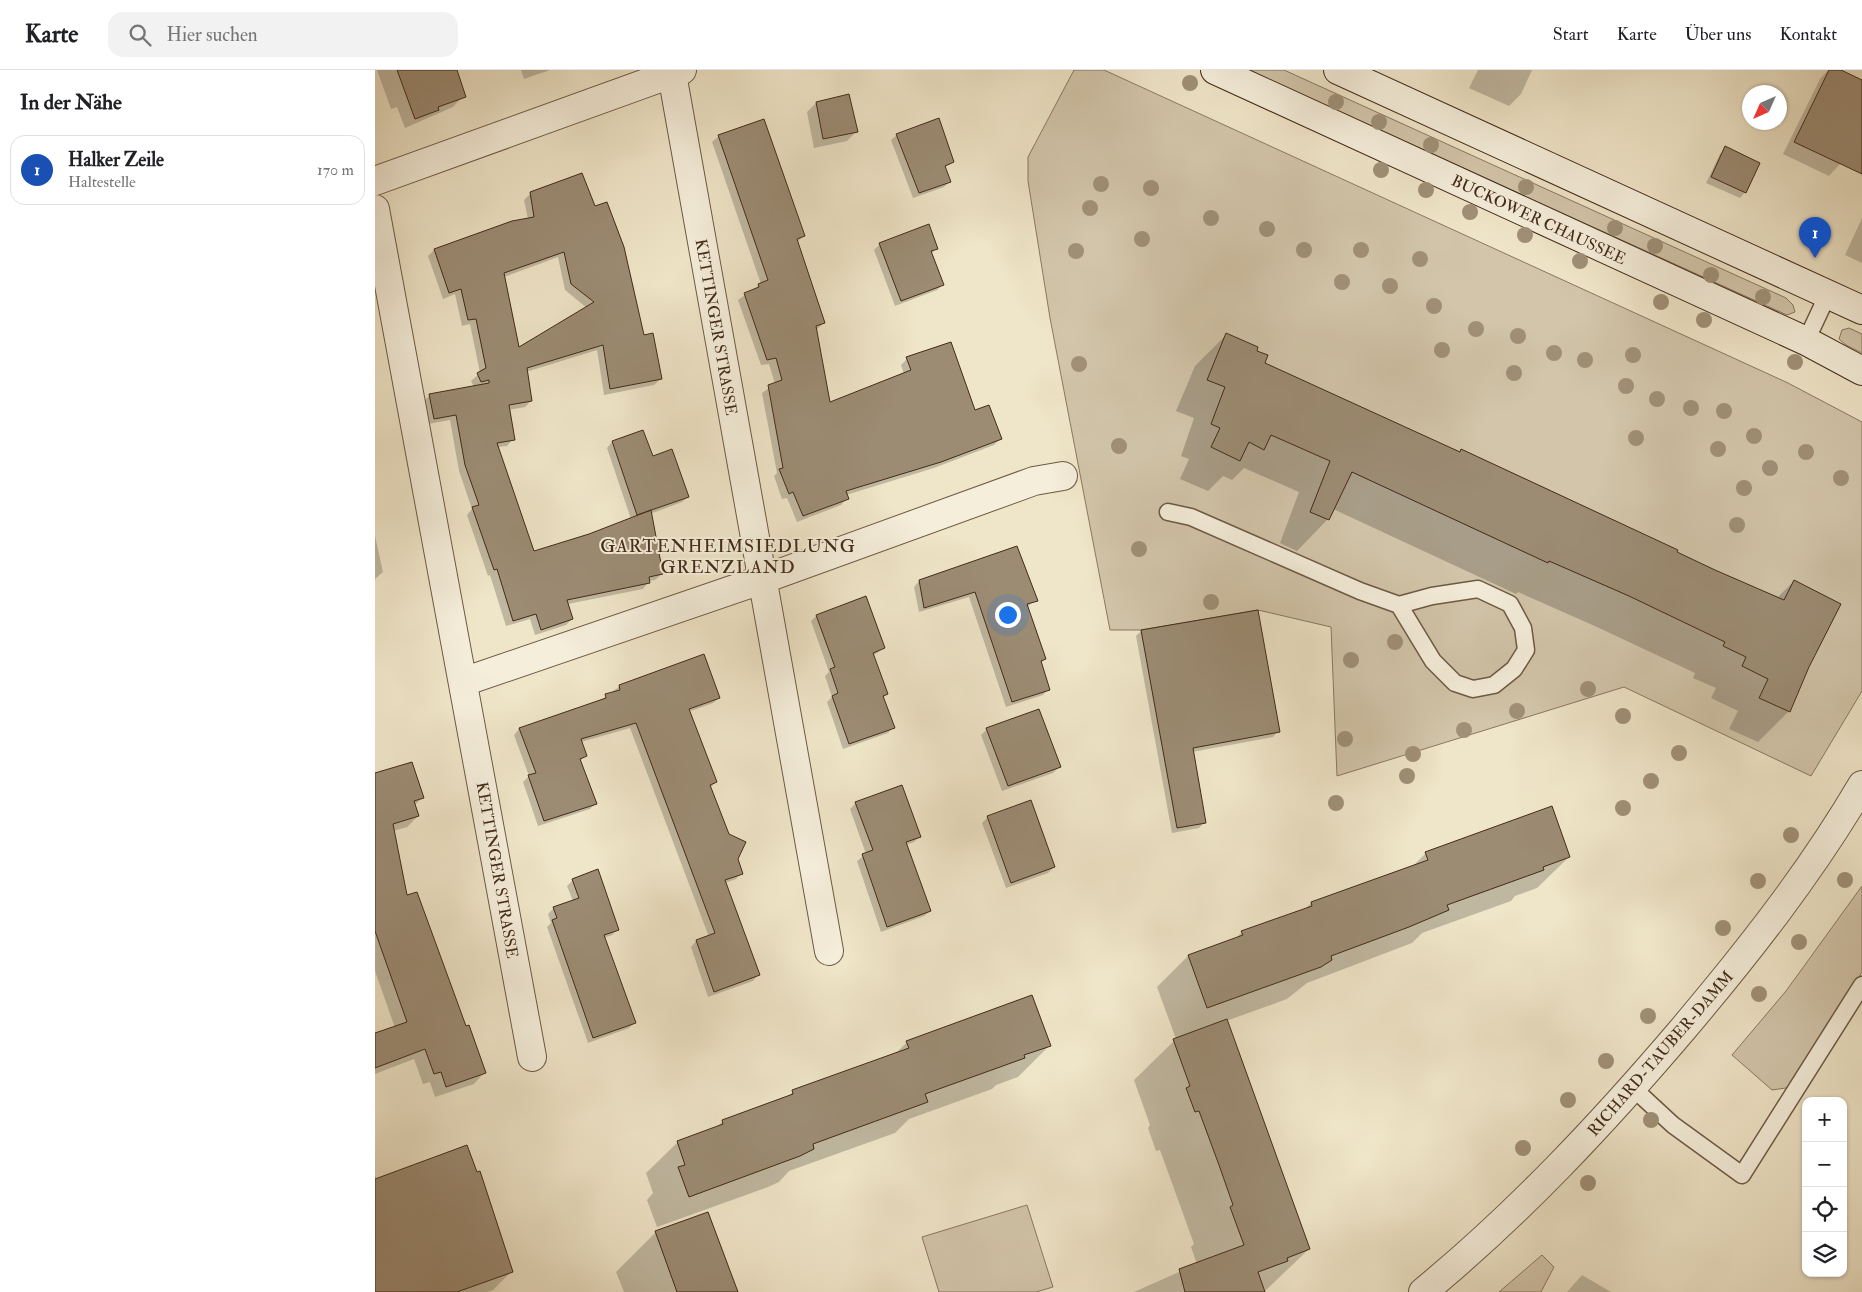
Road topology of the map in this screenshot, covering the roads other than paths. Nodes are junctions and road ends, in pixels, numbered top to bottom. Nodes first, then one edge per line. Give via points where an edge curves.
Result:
1 (1215, 70) edge
2 (1338, 70) edge
3 (677, 72) edge
4 (375, 181) edge
5 (375, 209) edge
6 (1828, 294) junction
7 (1862, 310) edge
8 (1806, 341) junction
9 (1862, 371) edge
10 (1063, 476) dead end
11 (1168, 512) dead end
12 (761, 580) junction
13 (1399, 605) junction
14 (463, 682) junction
15 (1862, 785) edge
16 (829, 951) dead end
17 (1862, 985) edge
18 (532, 1057) dead end
19 (1633, 1088) junction
20 (1423, 1292) edge

1 - 8 street, BUCKOWER CHAUSSEE
2 - 6 street
3 - 4 street, KETTINGER STRASSE
3 - 12 street, KETTINGER STRASSE
5 - 14 street, KETTINGER STRASSE
6 - 7 street
6 - 8 lane
8 - 9 street, BUCKOWER CHAUSSEE
10 - 12 street via 1034,481
11 - 13 lane via 1191,516
12 - 14 street
12 - 16 street, KETTINGER STRASSE
13 - 13 lane via 1433,661 1455,683 1473,689 1494,685 1514,669 1526,650 1523,628 1510,604 1478,589
14 - 18 street, KETTINGER STRASSE
15 - 19 street, RICHARD-TAUBER-DAMM via 1767,926
17 - 19 lane via 1742,1174 1673,1125
19 - 20 street, RICHARD-TAUBER-DAMM via 1562,1164

